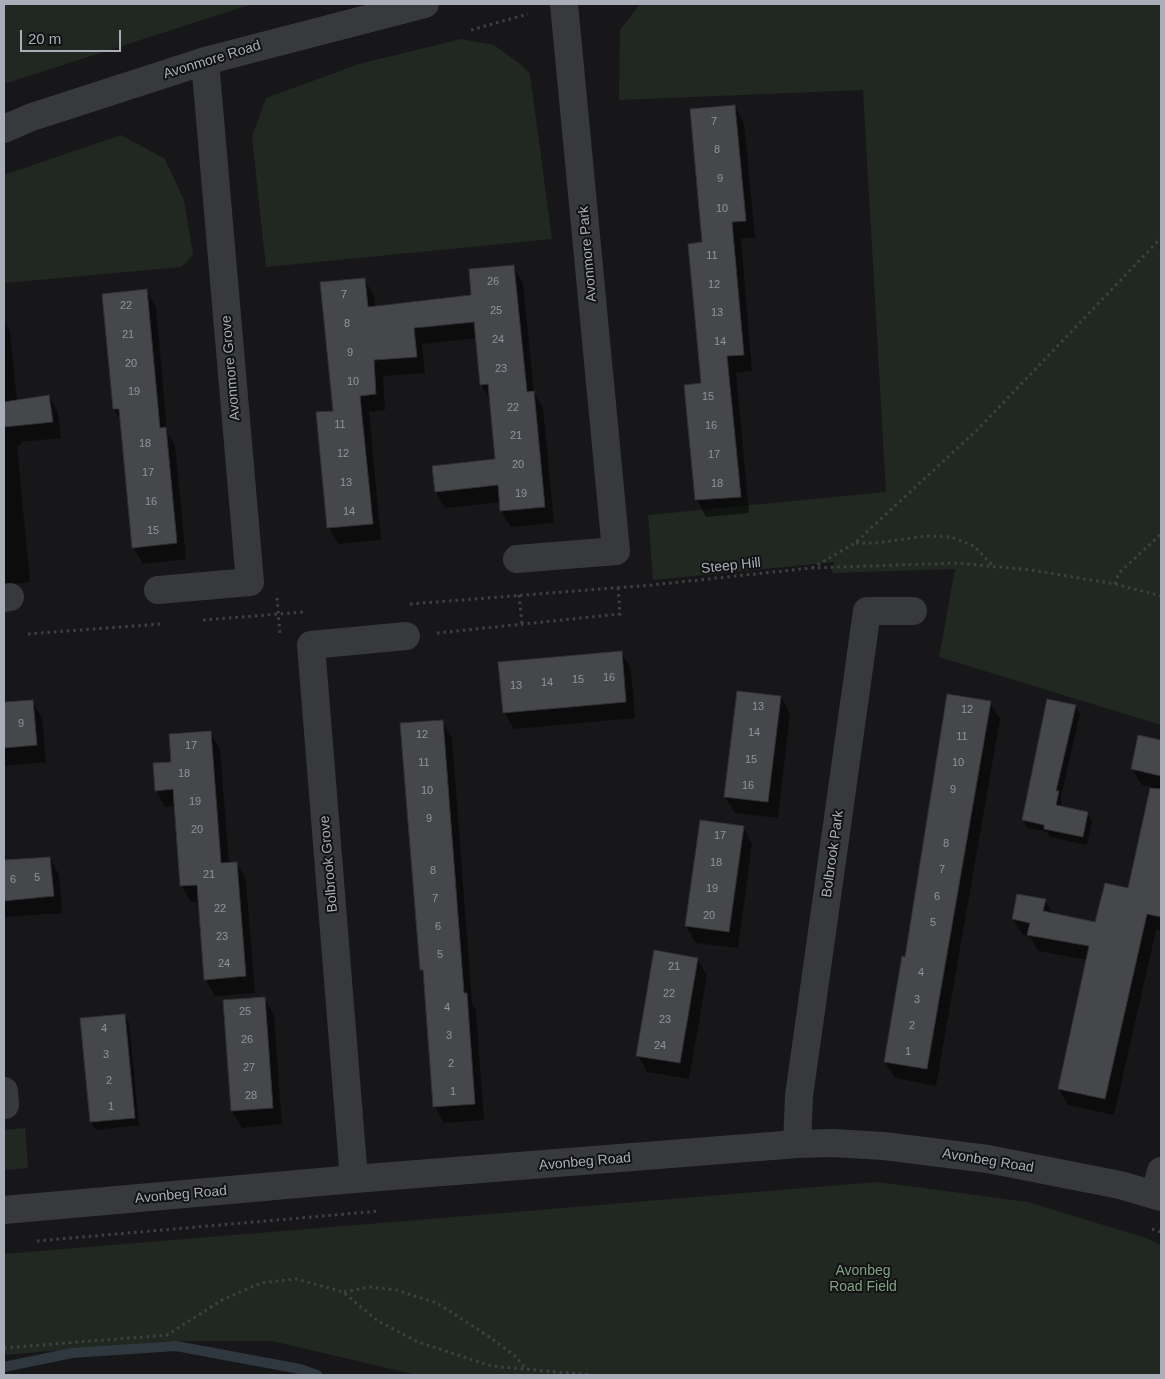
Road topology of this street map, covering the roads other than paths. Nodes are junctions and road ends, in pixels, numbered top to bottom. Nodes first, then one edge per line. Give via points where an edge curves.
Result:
1 (425, 4) edge
2 (564, 4) edge
3 (204, 61) junction
4 (4, 129) edge
5 (516, 559) dead end
6 (158, 590) dead end
7 (913, 611) dead end
8 (406, 636) road end
9 (797, 1144) junction
10 (354, 1179) junction
11 (1159, 1188) edge
12 (4, 1210) edge

1 - 3 street, Avonmore Road
2 - 5 street, Avonmore Park via 616,551
3 - 4 street, Avonmore Road
3 - 6 street, Avonmore Grove via 250,582
7 - 9 street, Bolbrook Park via 867,611 799,1096
8 - 10 street, Bolbrook Grove via 311,645
9 - 10 street, Avonbeg Road
9 - 11 street, Avonbeg Road via 884,1146 988,1158 1120,1184
10 - 12 street, Avonbeg Road

